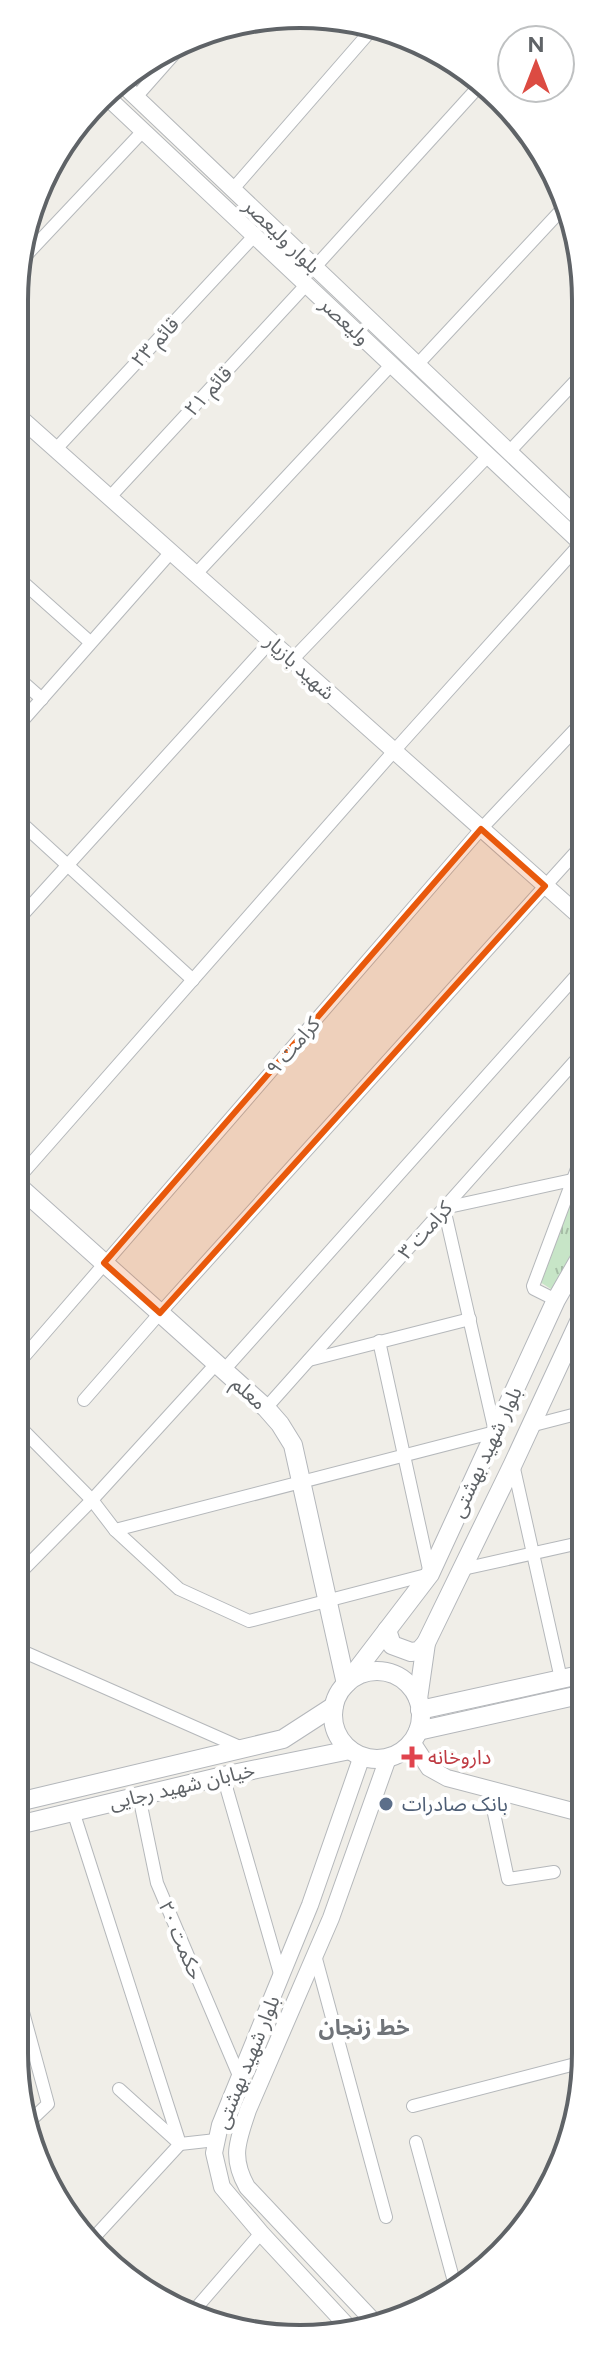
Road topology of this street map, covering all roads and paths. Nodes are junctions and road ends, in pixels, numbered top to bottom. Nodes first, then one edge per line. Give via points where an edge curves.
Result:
1 (366, 36) edge
2 (164, 65) edge
3 (128, 89) edge
4 (474, 91) edge
5 (136, 97) junction
6 (113, 103) edge
7 (143, 131) junction
8 (233, 189) junction
9 (558, 213) edge
10 (254, 236) junction
11 (33, 248) edge
12 (315, 267) junction
13 (306, 285) junction
14 (391, 365) junction
15 (417, 365) junction
16 (572, 385) edge
17 (28, 425) edge
18 (56, 449) junction
19 (509, 452) junction
20 (488, 456) junction
21 (110, 497) junction
22 (572, 512) edge
23 (572, 535) edge
24 (171, 552) junction
25 (572, 555) edge
26 (196, 574) junction
27 (28, 587) edge
28 (271, 641) junction
29 (90, 642) junction
30 (292, 660) junction
31 (28, 687) edge
32 (42, 699) junction
33 (28, 714) edge
34 (572, 733) edge
35 (394, 751) junction
36 (28, 829) edge
37 (481, 829) junction
38 (572, 856) edge
39 (67, 865) junction
40 (545, 886) junction
41 (28, 908) edge
42 (572, 910) edge
43 (193, 980) junction
44 (572, 980) edge
45 (572, 1064) edge
46 (28, 1168) edge
47 (572, 1180) joint
48 (29, 1195) edge
49 (444, 1208) junction
50 (104, 1263) junction
51 (572, 1272) edge
52 (556, 1300) junction
53 (160, 1313) junction
54 (470, 1319) junction
55 (572, 1337) edge
56 (379, 1341) junction
57 (29, 1351) edge
58 (309, 1360) junction
59 (220, 1367) junction
60 (84, 1400) dead end
61 (266, 1408) junction
62 (572, 1415) edge
63 (530, 1426) junction
64 (495, 1432) junction
65 (29, 1436) edge
66 (404, 1457) junction
67 (513, 1464) junction
68 (303, 1483) junction
69 (92, 1500) junction
70 (115, 1530) junction
71 (572, 1544) edge
72 (533, 1552) junction
73 (29, 1564) edge
74 (463, 1569) junction
75 (430, 1574) junction
76 (327, 1601) junction
77 (387, 1630) junction
78 (426, 1643) junction
79 (29, 1654) edge
80 (572, 1677) edge
81 (561, 1679) junction
82 (346, 1684) junction
83 (572, 1697) edge
84 (419, 1704) junction
85 (334, 1706) junction
86 (415, 1736) junction
87 (245, 1749) junction
88 (356, 1753) junction
89 (388, 1758) junction
90 (223, 1776) junction
91 (489, 1790) junction
92 (139, 1796) junction
93 (29, 1800) edge
94 (73, 1811) junction
95 (572, 1811) edge
96 (29, 1822) edge
97 (554, 1872) dead end
98 (310, 1905) junction
99 (331, 1918) junction
100 (315, 1955) junction
101 (281, 1978) junction
102 (29, 2034) edge
103 (571, 2065) edge
104 (240, 2078) junction
105 (119, 2089) dead end
106 (413, 2106) dead end
107 (35, 2116) edge
108 (216, 2140) junction
109 (416, 2142) dead end
110 (180, 2144) junction
111 (386, 2217) dead end
112 (261, 2233) junction
113 (98, 2234) edge
114 (453, 2278) edge
115 (199, 2305) edge
116 (369, 2316) edge
117 (343, 2322) edge

1 - 8 street
2 - 5 street
3 - 5 street, بلوار ولیعصر
4 - 12 street
5 - 8 street, بلوار ولیعصر
6 - 7 street, ولیعصر
7 - 10 street, ولیعصر
7 - 11 street
8 - 12 street, بلوار ولیعصر
9 - 15 street
10 - 13 street, ولیعصر
10 - 18 street, قائم ۲۳
12 - 15 street, بلوار ولیعصر
13 - 14 street, ولیعصر
13 - 21 street, قائم ۲۱
14 - 20 street, ولیعصر
14 - 26 street
15 - 19 street, بلوار ولیعصر
16 - 19 street
17 - 18 street, شهید بازیار
18 - 21 street, شهید بازیار
19 - 22 street, بلوار ولیعصر
20 - 23 street, ولیعصر
20 - 30 street
21 - 24 street, شهید بازیار
24 - 26 street, شهید بازیار
24 - 29 street
25 - 35 street
26 - 28 street, شهید بازیار
27 - 29 street
28 - 30 street, شهید بازیار
28 - 39 street
29 - 32 street
30 - 35 street, شهید بازیار
31 - 32 street
32 - 33 street
34 - 37 street, کرامت ۹
35 - 37 street, شهید بازیار
35 - 43 street
36 - 39 street
37 - 40 street, شهید بازیار
37 - 50 street, کرامت ۹
38 - 40 street
39 - 41 street
39 - 43 street
40 - 42 street, شهید بازیار
40 - 53 street
43 - 46 street
44 - 59 street
45 - 49 street, کرامت ۳
47 - 49 street
47 - 52 street via 533,1286
48 - 50 main road, معلم
49 - 54 street
49 - 58 street, کرامت ۳
50 - 53 main road, معلم
50 - 57 street, کرامت ۹
51 - 52 main road, بلوار شهید بهشتی
52 - 64 main road, بلوار شهید بهشتی
53 - 59 main road, معلم
53 - 60 street
54 - 56 street
54 - 64 street
55 - 63 main road, بلوار شهید بهشتی
56 - 58 street
56 - 66 street
58 - 61 street, کرامت ۳
59 - 61 main road, معلم
59 - 69 street
61 - 68 main road, معلم via 293,1445
62 - 63 street
63 - 67 main road, بلوار شهید بهشتی
64 - 66 street
64 - 75 main road, بلوار شهید بهشتی
65 - 69 street
66 - 68 street
66 - 75 street
67 - 72 street
67 - 74 main road, بلوار شهید بهشتی
68 - 70 street
68 - 76 main road, معلم
69 - 70 street
69 - 73 street
70 - 76 street via 179,1589 249,1621
71 - 72 street
72 - 74 street
72 - 81 street
74 - 78 main road, بلوار شهید بهشتی
75 - 76 street
75 - 77 main road, بلوار شهید بهشتی
76 - 82 main road, معلم
77 - 78 main road via 392,1645 401,1650 419,1651
77 - 82 main road, بلوار شهید بهشتی
78 - 84 main road, بلوار شهید بهشتی
79 - 87 street
80 - 81 main road
81 - 84 main road
82 - 84 main road via 371,1672 386,1672 410,1687
82 - 85 main road
83 - 86 main road
84 - 86 main road
85 - 87 main road, خیابان شهید رجایی via 283,1739
85 - 88 main road via 335,1730
86 - 89 main road
86 - 91 street via 429,1768
87 - 93 main road, خیابان شهید رجایی
88 - 89 main road
88 - 90 main road, خیابان شهید رجایی
88 - 98 street, بلوار شهید بهشتی
89 - 99 street, بلوار شهید بهشتی
90 - 92 main road, خیابان شهید رجایی
90 - 101 street
91 - 95 street
91 - 97 street via 508,1879
92 - 94 main road, خیابان شهید رجایی
92 - 104 street, حکمت ۲۰ via 157,1883
94 - 96 main road, خیابان شهید رجایی
94 - 110 street
98 - 99 street
98 - 101 street, بلوار شهید بهشتی
99 - 100 street, بلوار شهید بهشتی
100 - 111 street
100 - 116 street, بلوار شهید بهشتی via 248,2110 237,2143 237,2165 247,2187
101 - 104 street, بلوار شهید بهشتی
102 - 107 street via 48,2104
103 - 106 street
104 - 108 street, بلوار شهید بهشتی
105 - 110 street
108 - 110 street
108 - 112 street, بلوار شهید بهشتی via 222,2187
109 - 114 street
110 - 113 street
112 - 115 street
112 - 117 street, بلوار شهید بهشتی

